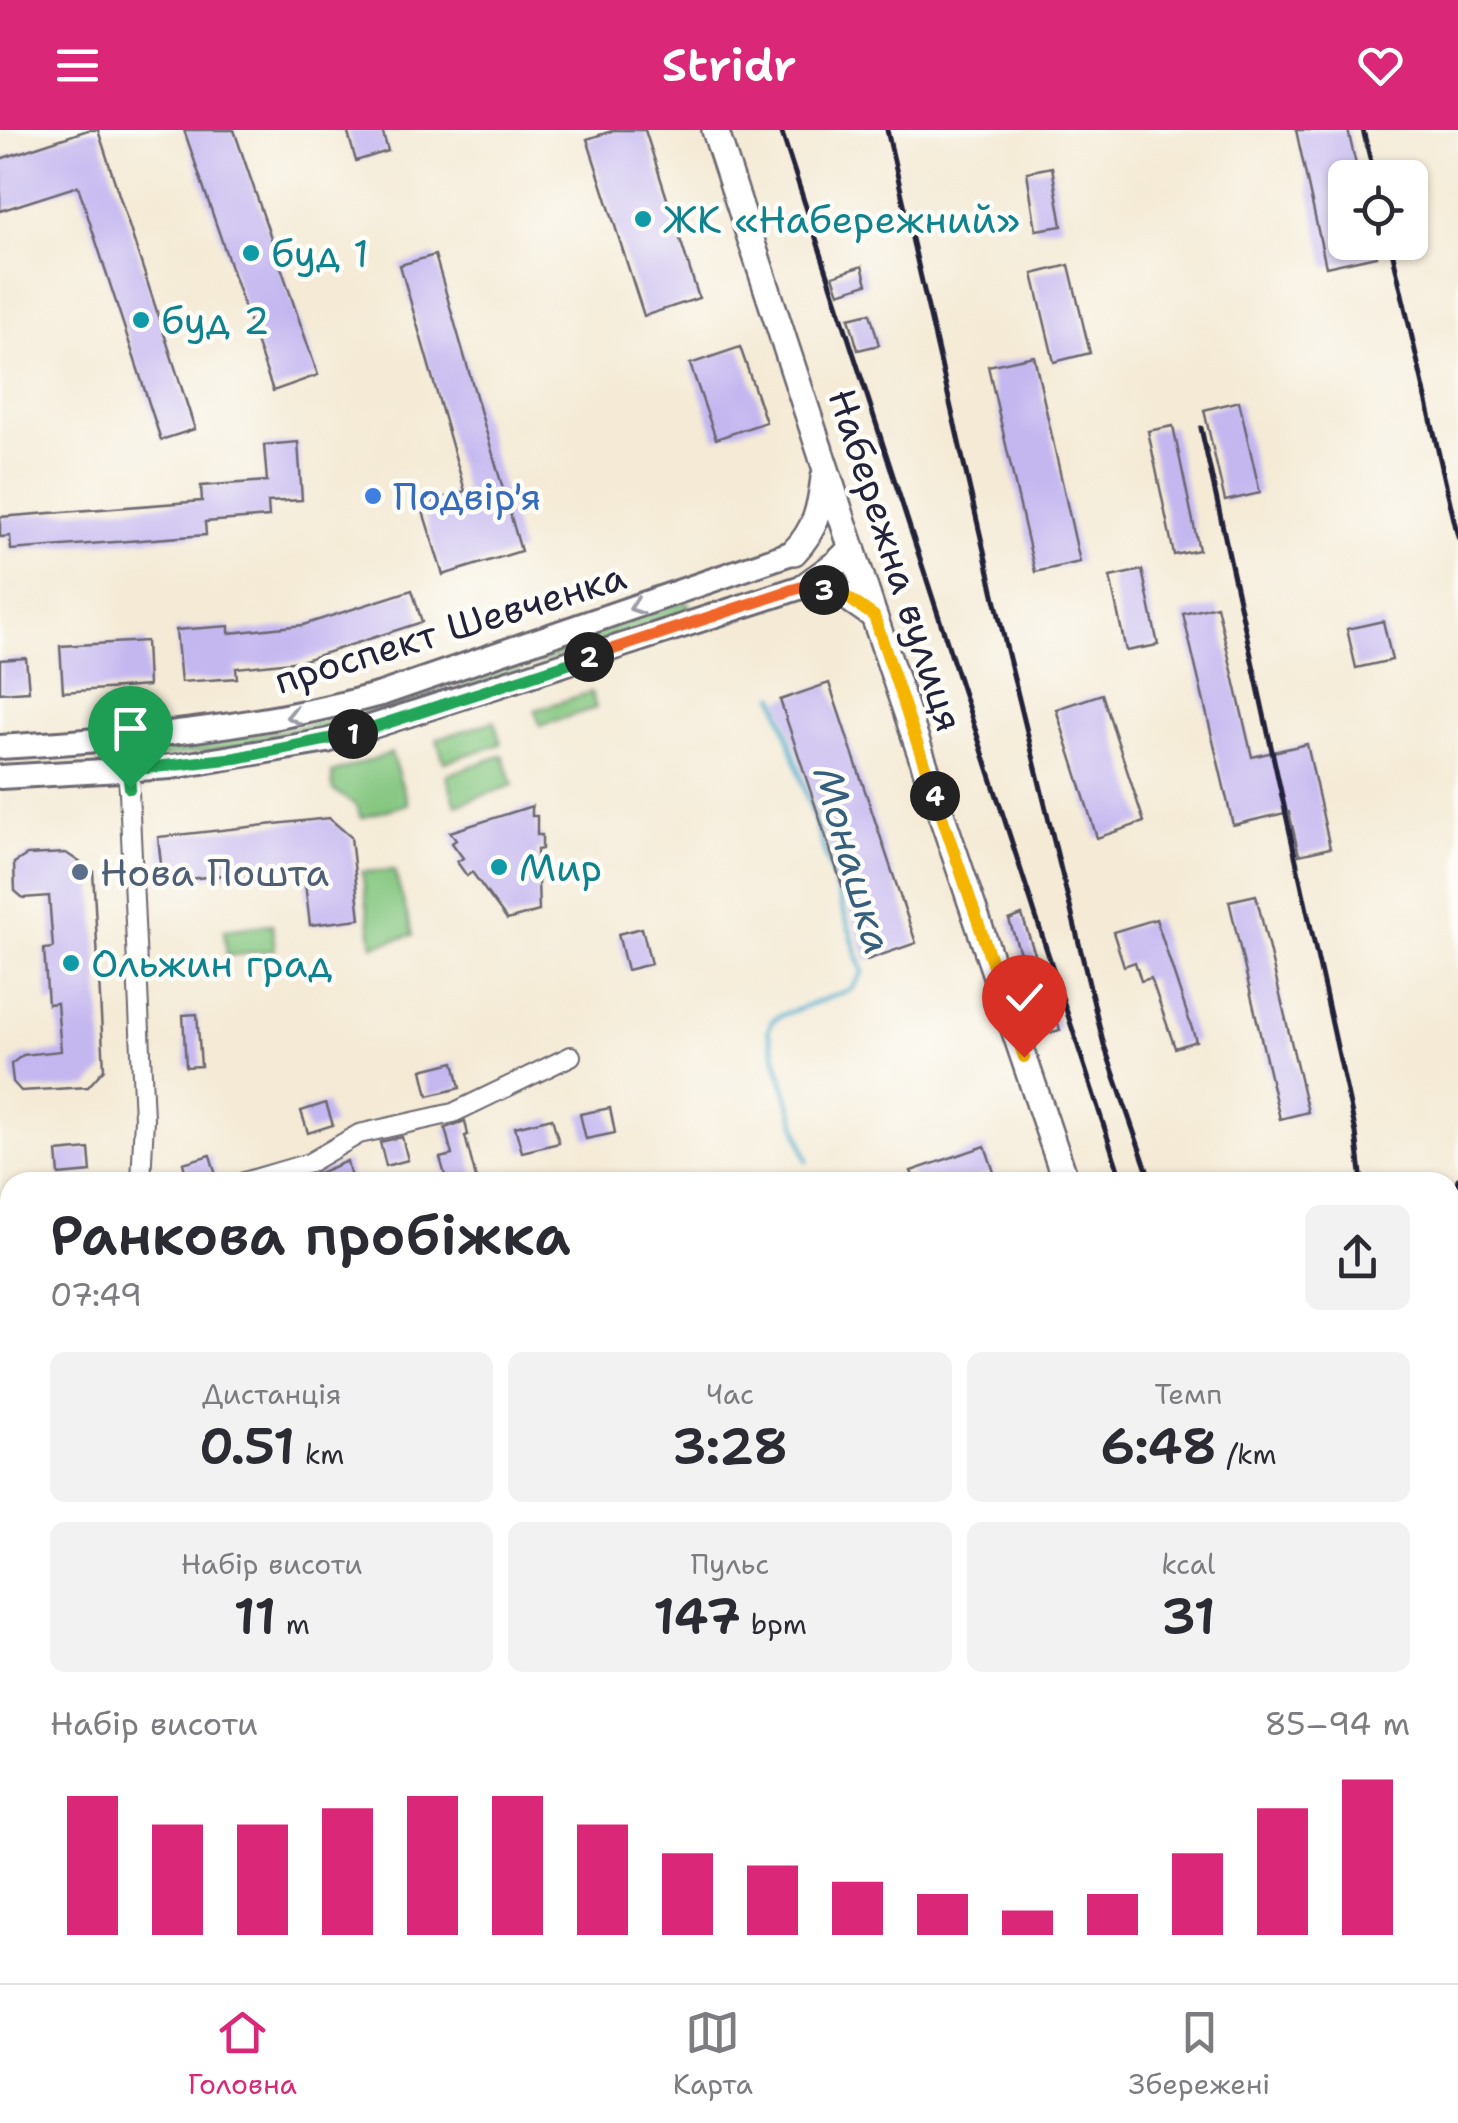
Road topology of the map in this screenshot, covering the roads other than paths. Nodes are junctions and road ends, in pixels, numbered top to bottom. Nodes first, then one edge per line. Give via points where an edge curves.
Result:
1 (715, 130) edge
2 (825, 468) junction
3 (852, 548) junction
4 (794, 552) junction
5 (806, 586) junction
6 (694, 587) junction
7 (874, 616) junction
8 (704, 619) junction
9 (124, 739) junction
10 (0, 747) edge
11 (128, 770) junction
12 (0, 778) edge
13 (572, 1056) dead end
14 (141, 1172) edge
15 (278, 1172) edge
16 (1063, 1172) edge

1 - 2 main road, Набережна вулиця
2 - 3 main road, Набережна вулиця
2 - 4 main road via 819,516
3 - 4 main road
3 - 5 main road
3 - 7 main road, Набережна вулиця
4 - 6 street, проспект Шевченка
5 - 7 main road via 841,593
5 - 8 street, проспект Шевченка
6 - 8 street
6 -> 9 street, проспект Шевченка via 316,712
7 - 16 main road, Набережна вулиця
8 - 11 street, проспект Шевченка via 327,741
9 - 10 street, проспект Шевченка
9 - 11 street
11 - 12 street, проспект Шевченка
11 - 14 street
13 - 15 street via 454,1113 359,1134

